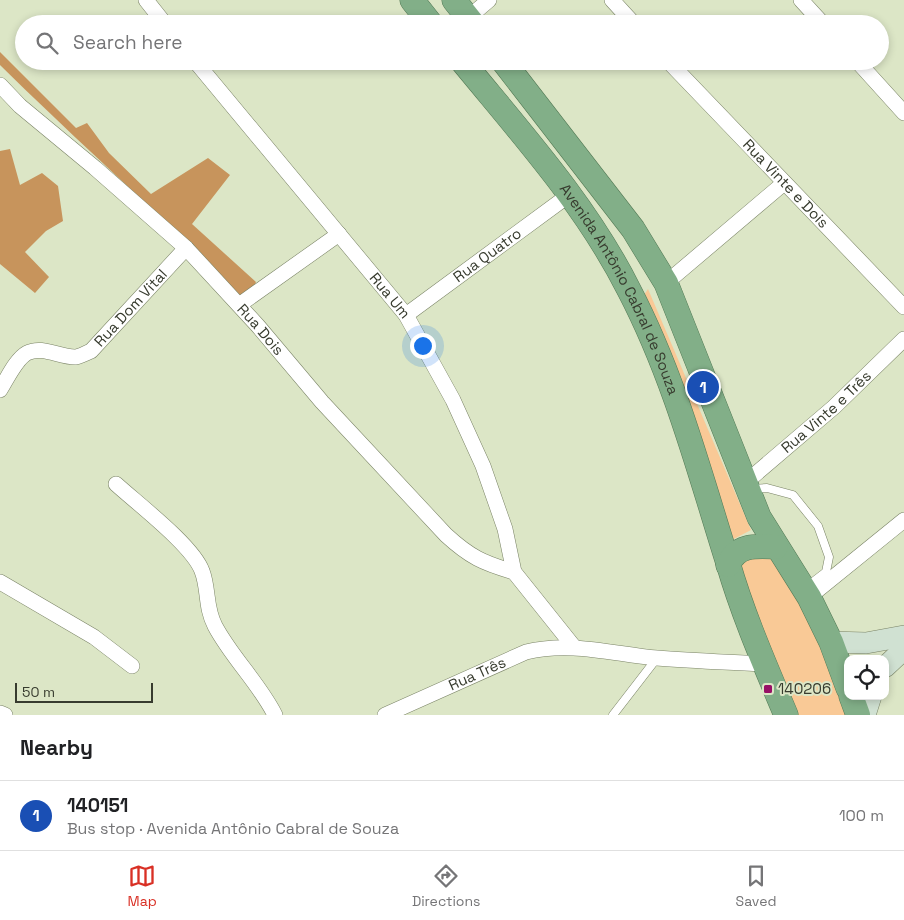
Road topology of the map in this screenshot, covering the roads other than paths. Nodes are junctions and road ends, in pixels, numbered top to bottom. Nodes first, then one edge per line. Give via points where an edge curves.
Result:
1 (146, 0) edge
2 (412, 0) edge
3 (489, 0) edge
4 (612, 0) edge
5 (801, 0) edge
6 (465, 14) edge
7 (158, 15) edge
8 (424, 15) edge
9 (626, 15) edge
10 (815, 15) edge
11 (202, 70) edge
12 (469, 70) edge
13 (509, 70) edge
14 (677, 70) edge
15 (865, 70) edge
16 (0, 85) edge
17 (904, 114) edge
18 (784, 183) junction
19 (569, 195) junction
20 (339, 234) junction
21 (186, 248) junction
22 (666, 283) junction
23 (239, 305) junction
24 (904, 307) edge
25 (406, 315) junction
26 (904, 339) edge
27 (0, 390) edge
28 (116, 484) dead end
29 (747, 486) junction
30 (904, 520) edge
31 (776, 547) junction
32 (728, 565) junction
33 (514, 572) junction
34 (0, 582) edge
35 (806, 593) junction
36 (904, 636) edge
37 (831, 642) junction
38 (574, 647) junction
39 (904, 649) edge
40 (658, 658) junction
41 (889, 663) edge
42 (765, 664) junction
43 (132, 666) dead end
44 (844, 677) edge
45 (852, 700) edge
46 (870, 700) edge
47 (0, 713) edge
48 (5, 715) edge
49 (275, 715) edge
50 (385, 715) edge
51 (613, 715) edge
52 (786, 715) edge
53 (858, 715) edge
54 (864, 715) edge

1 - 7 street
2 - 8 highway
3 - 6 street
4 - 9 street
5 - 10 street
11 - 20 street, Rua Um
12 - 19 highway, Avenida Antônio Cabral de Souza
13 - 22 highway via 627,222
14 - 18 street, Rua Vinte e Dois
15 - 17 street
16 - 21 street, Rua Dois via 20,106
18 - 22 street
18 - 24 street, Rua Vinte e Dois
19 - 25 street, Rua Quatro
19 - 32 highway, Avenida Antônio Cabral de Souza via 629,289 666,373 693,446
20 - 23 street
20 - 25 street, Rua Um
21 - 23 street, Rua Dois
21 - 27 street, Rua Dom Vital via 91,351 78,357 66,357 33,350 25,354
22 - 29 highway
23 - 33 street, Rua Dois via 322,402 446,535 467,554
25 - 33 street, Rua Um via 453,400 483,466 505,529
26 - 29 street, Rua Vinte e Três
28 - 49 street via 191,553 202,570 208,609 215,627
29 - 31 highway
29 - 35 lane via 793,495 818,526 830,557 826,572
30 - 35 street
31 - 32 highway via 744,548 731,558
31 - 35 highway
32 - 42 highway, Avenida Antônio Cabral de Souza
33 - 38 street
34 - 43 street via 94,638
35 - 37 highway
36 - 37 main road via 866,643
37 - 44 highway
38 - 40 street, Rua Três
38 - 50 street, Rua Três via 548,646 526,652
39 - 41 main road
40 - 42 street, Rua Três
40 - 51 lane
42 - 52 highway, Avenida Antônio Cabral de Souza
45 - 53 highway
46 - 54 main road
47 - 48 street

